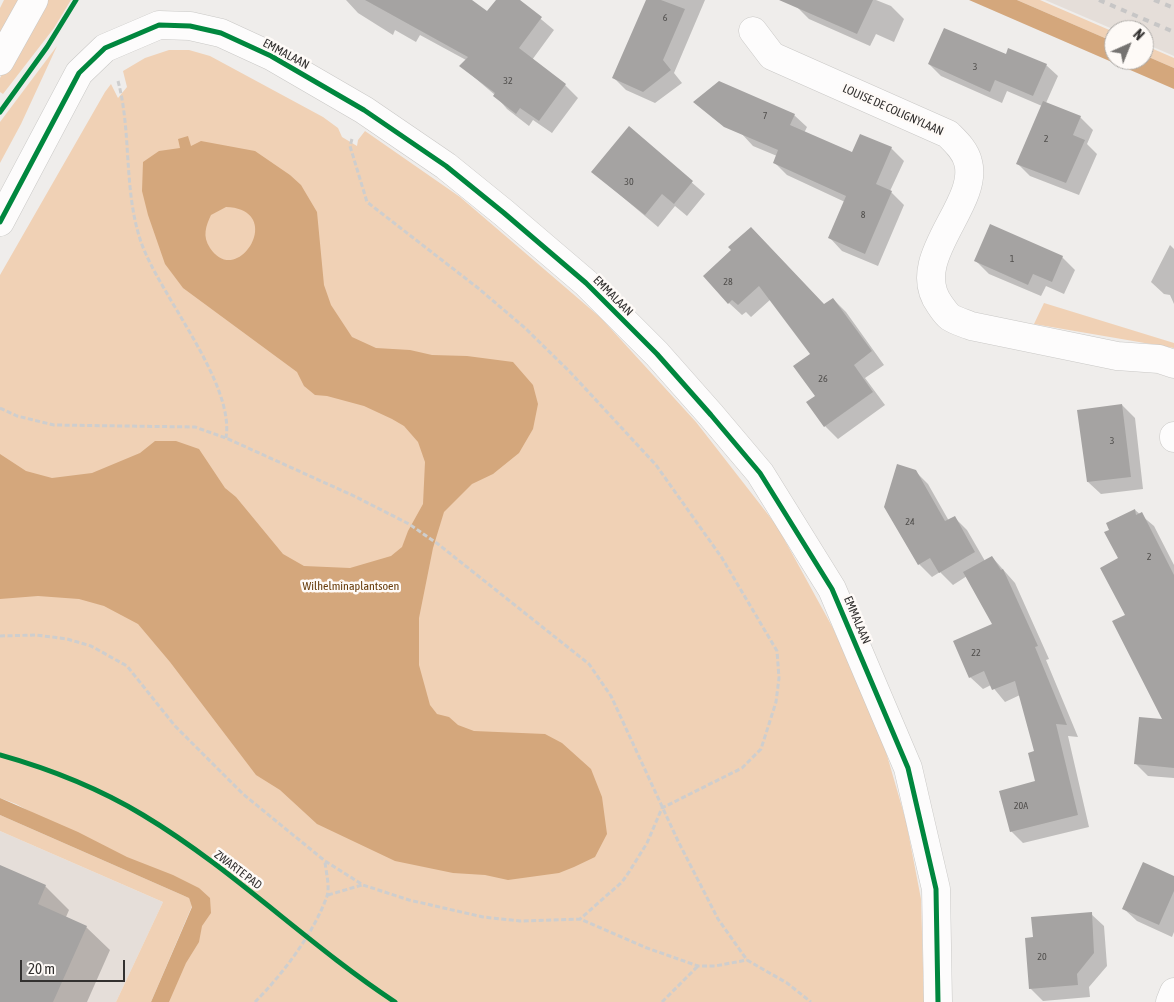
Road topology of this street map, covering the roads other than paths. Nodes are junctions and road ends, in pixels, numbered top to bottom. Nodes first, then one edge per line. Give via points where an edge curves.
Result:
1 (34, 0) edge
2 (752, 31) dead end
3 (0, 62) edge
4 (0, 222) edge
5 (1174, 364) edge
6 (1174, 992) edge
7 (938, 1002) edge
8 (1170, 1002) edge

1 - 3 street
2 - 5 street, LOUISE DE COLIGNYLAAN via 772,56 948,134 962,148 970,179 936,254 930,278 936,299 949,317 971,326 1117,356 1158,359
4 - 7 street, EMMALAAN via 79,73 105,48 160,25 190,26 221,33 271,56 364,110 446,166 586,283 657,354 760,473 832,589 908,768 936,889
6 - 8 street

